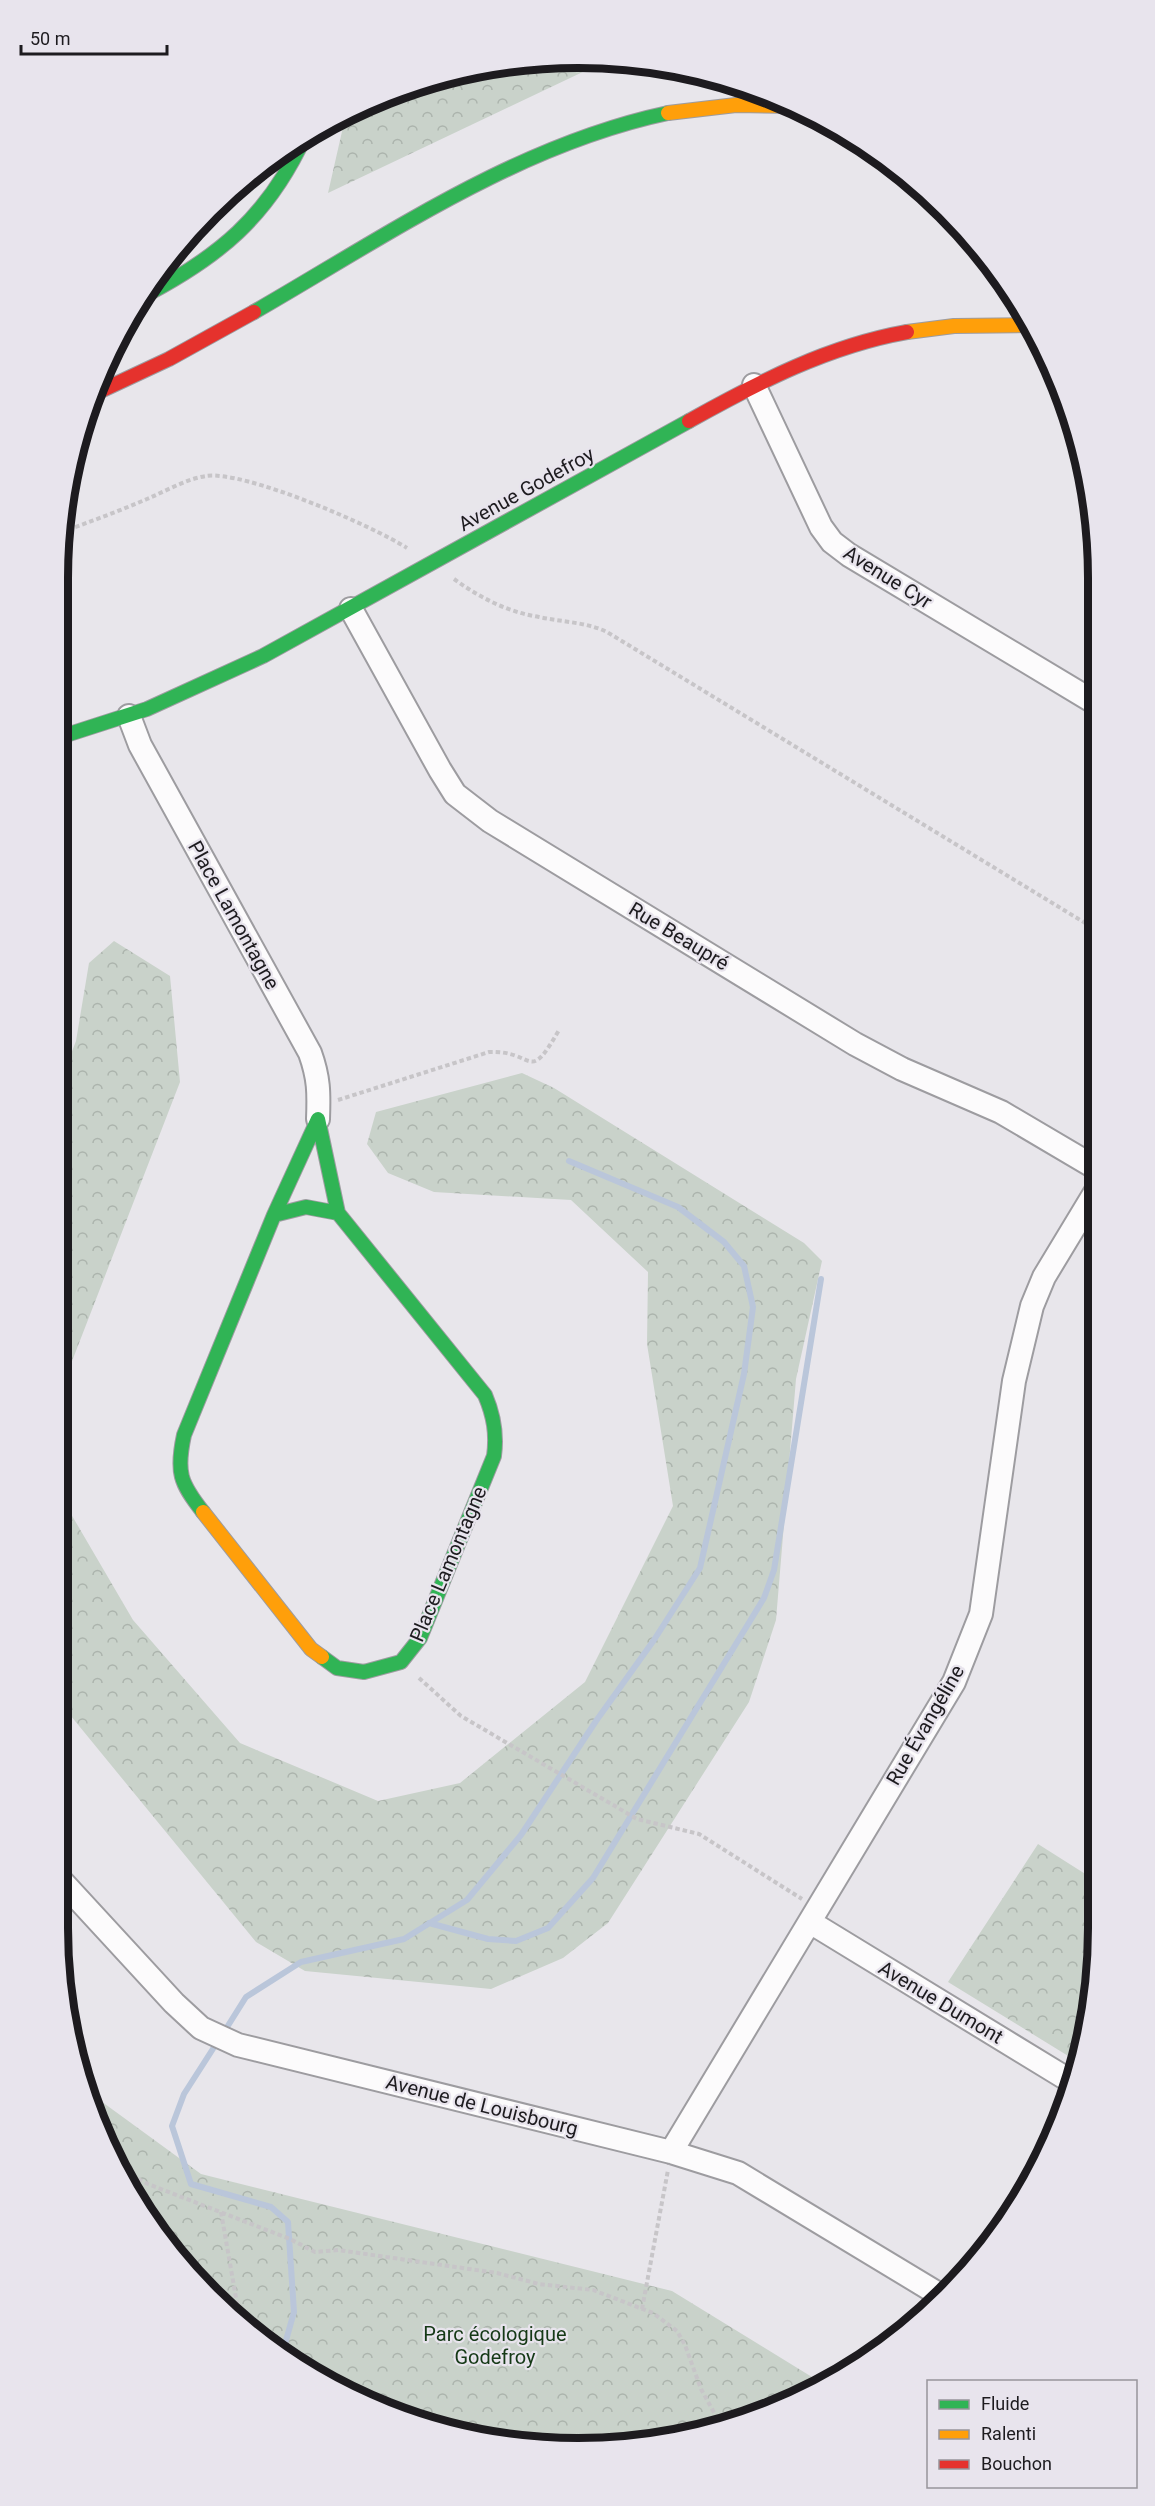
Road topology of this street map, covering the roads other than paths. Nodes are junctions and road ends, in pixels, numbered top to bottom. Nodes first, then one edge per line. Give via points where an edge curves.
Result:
1 (772, 106) edge
2 (298, 151) edge
3 (157, 289) edge
4 (1020, 325) edge
5 (754, 385) junction
6 (103, 389) edge
7 (351, 609) junction
8 (1088, 698) edge
9 (129, 716) junction
10 (68, 735) edge
11 (318, 1119) junction
12 (1088, 1163) edge
13 (1088, 1204) edge
14 (338, 1213) junction
15 (274, 1215) junction
16 (68, 1888) edge
17 (814, 1916) junction
18 (1065, 2077) edge
19 (671, 2152) junction
20 (935, 2292) edge

1 - 6 main road via 669,112 613,125 565,142 476,185 183,351
2 - 3 main road via 284,179 239,234 199,266
4 - 5 main road, Avenue Godefroy via 964,324 884,335 815,356
5 - 7 main road, Avenue Godefroy
5 - 8 street, Avenue Cyr via 821,527 832,542
7 - 9 main road, Avenue Godefroy via 228,674
7 - 12 street, Rue Beaupré via 440,770 455,794 471,807 855,1044 1001,1112
9 - 10 main road, Avenue Godefroy
9 - 11 street, Place Lamontagne via 140,745 310,1053 320,1090
11 - 14 main road, Place Lamontagne
11 - 15 main road, Place Lamontagne
13 - 17 street, Rue Évangéline via 1044,1277 1032,1306 1014,1382 981,1614 954,1682
14 - 15 main road via 318,1206
14 - 15 main road, Place Lamontagne via 485,1395 497,1435 494,1456 420,1638 401,1662 364,1672 337,1668 311,1649 185,1489 179,1470 184,1435
16 - 19 street, Avenue de Louisbourg via 201,2028 238,2045
17 - 18 street, Avenue Dumont
17 - 19 street, Rue Évangéline
19 - 20 street, Avenue de Louisbourg via 747,2178

